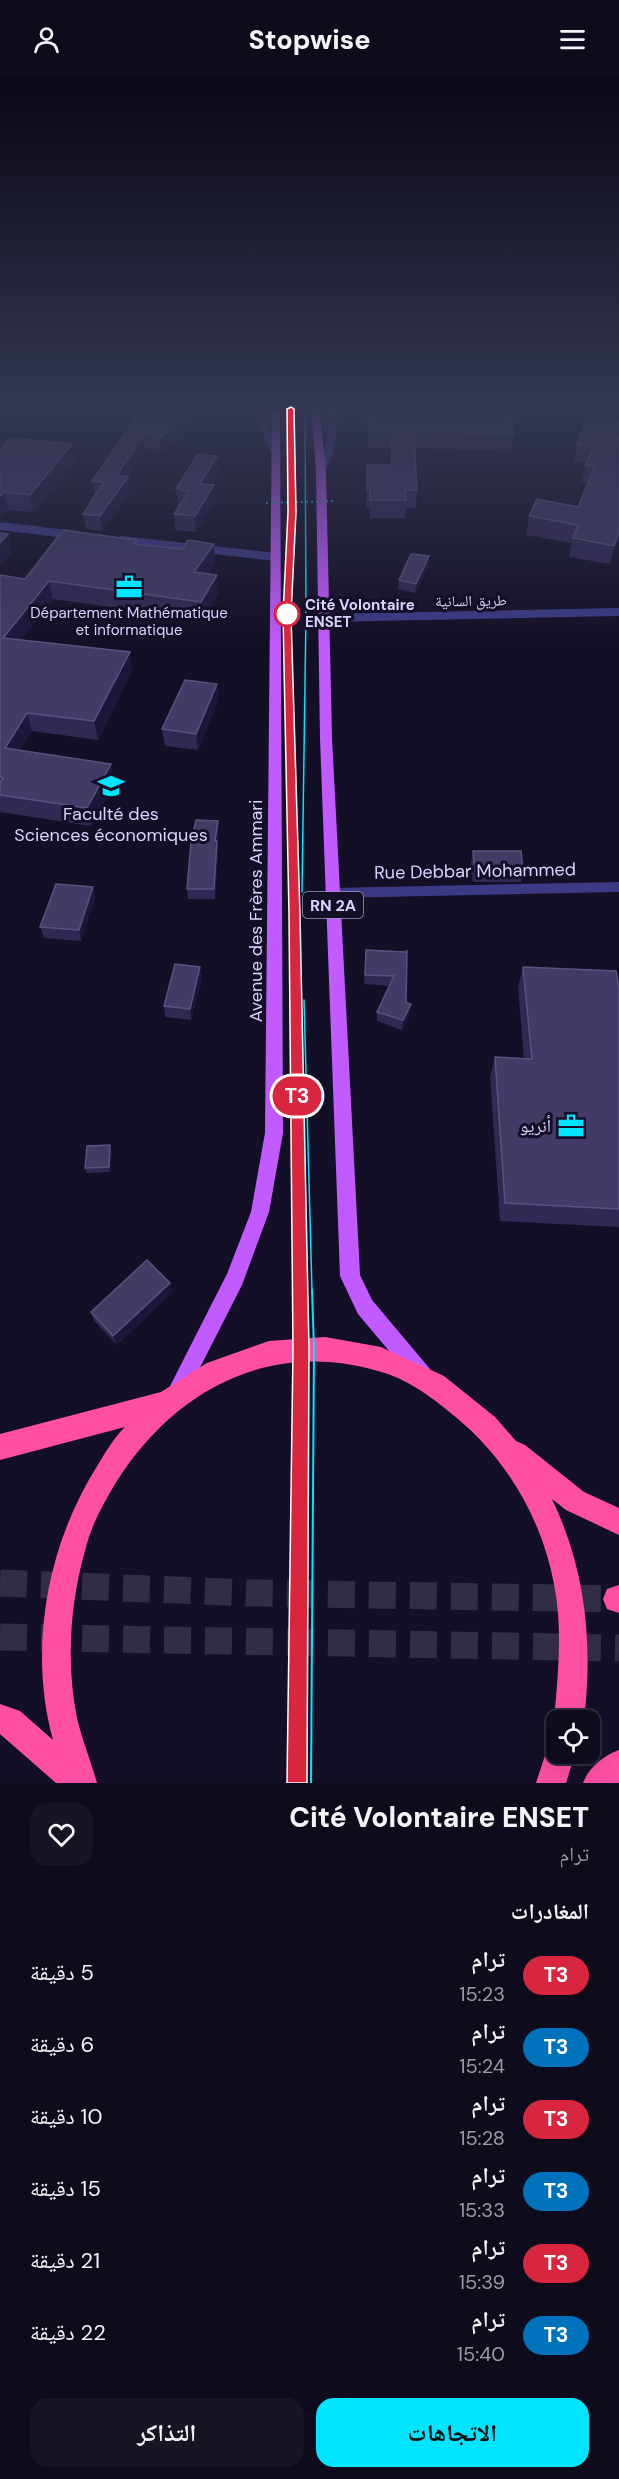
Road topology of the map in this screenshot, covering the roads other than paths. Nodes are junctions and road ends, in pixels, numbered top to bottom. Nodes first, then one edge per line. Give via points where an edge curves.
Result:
1 (276, 489) edge
2 (321, 489) edge
3 (0, 526) edge
4 (85, 536) edge
5 (109, 538) edge
6 (276, 557) junction
7 (619, 612) edge
8 (324, 618) junction
9 (619, 887) edge
10 (332, 893) junction
11 (423, 1376) junction
12 (170, 1399) junction
13 (0, 1447) edge
14 (506, 1447) junction
15 (619, 1522) edge
16 (570, 1710) edge
17 (0, 1719) edge
18 (557, 1764) edge
19 (619, 1766) edge
20 (80, 1783) edge
21 (551, 1783) edge
22 (598, 1783) edge

1 - 6 main road, Avenue des Frères Ammari
2 - 8 main road, RN 2A
3 - 4 lane
5 - 6 lane
6 - 12 main road, Avenue des Frères Ammari via 274,1133 260,1212 235,1278
7 - 8 lane, طريق السانية
8 - 10 main road, RN 2A
9 - 10 street, Rue Debbar Mohammed
10 - 11 main road, RN 2A via 350,1276 365,1307
11 - 12 highway via 383,1358 341,1349 301,1349 256,1355 215,1371
11 - 14 highway via 467,1406
12 - 13 highway
12 - 20 highway via 123,1447 90,1501 67,1566 57,1637 62,1711
14 - 15 highway via 575,1501
14 - 16 highway via 538,1497 568,1584 575,1652
17 - 20 highway via 10,1721
18 - 21 highway
19 - 22 highway

